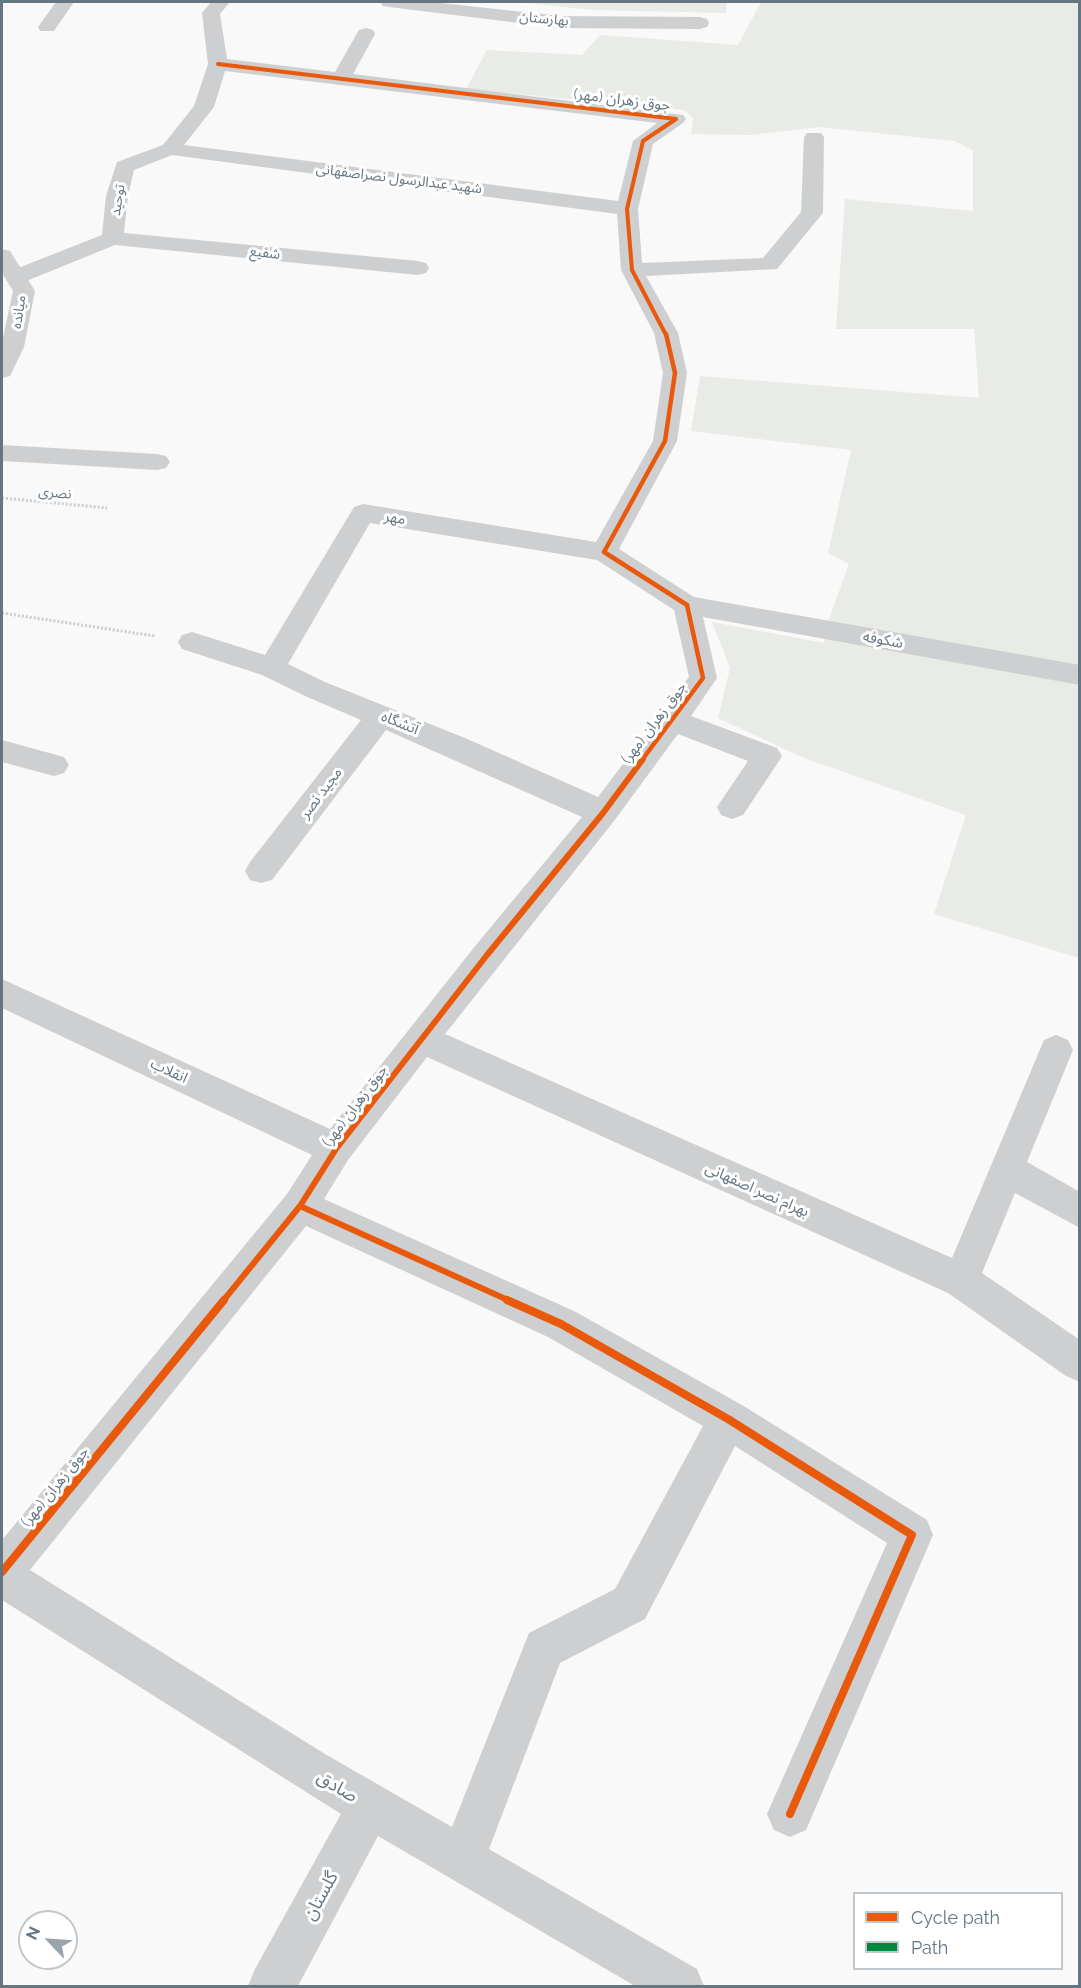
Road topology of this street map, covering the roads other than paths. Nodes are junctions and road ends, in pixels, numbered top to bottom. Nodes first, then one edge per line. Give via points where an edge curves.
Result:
1 (65, 2) edge
2 (221, 2) edge
3 (389, 2) edge
4 (700, 23) dead end
5 (47, 27) dead end
6 (366, 34) dead end
7 (218, 64) junction
8 (341, 79) junction
9 (814, 137) dead end
10 (170, 149) junction
11 (627, 209) junction
12 (113, 238) junction
13 (2, 256) edge
14 (418, 268) dead end
15 (633, 270) junction
16 (16, 278) junction
17 (2, 371) edge
18 (2, 453) edge
19 (157, 462) dead end
20 (604, 552) junction
21 (687, 604) junction
22 (192, 642) road end
23 (272, 668) junction
24 (1080, 675) edge
25 (381, 715) junction
26 (672, 720) junction
27 (2, 751) edge
28 (54, 765) dead end
29 (732, 807) dead end
30 (603, 813) junction
31 (261, 871) dead end
32 (2, 993) edge
33 (421, 1039) junction
34 (1056, 1050) dead end
35 (336, 1149) junction
36 (1007, 1169) junction
37 (300, 1206) junction
38 (1080, 1211) edge
39 (961, 1280) junction
40 (1080, 1363) edge
41 (728, 1419) junction
42 (2, 1574) edge
43 (370, 1806) junction
44 (790, 1814) dead end
45 (462, 1859) junction
46 (272, 1986) edge
47 (680, 1986) edge

1 - 5 street
2 - 7 street via 211,13
3 - 4 street, بهارستان via 560,22
6 - 8 street
7 - 8 street, جوق زهران (مهر)
7 - 10 street via 204,107
8 - 11 street, جوق زهران (مهر) via 676,119 643,141
9 - 15 street via 812,213 769,264
10 - 11 street, شهید عبدالرسول نصراصفهانی
10 - 12 street, توحید via 124,166
11 - 15 street, جوق زهران (مهر)
12 - 14 street, شفیع
12 - 16 street
13 - 16 street, میانده
15 - 20 street, جوق زهران (مهر) via 666,333 675,373 665,441
16 - 17 street, میانده via 24,291 12,347
18 - 19 street
20 - 21 street
20 - 23 street, مهر via 363,513
21 - 24 street, شکوفه
21 - 26 street, جوق زهران (مهر) via 703,678
22 - 23 street, آتشگاه
23 - 25 street, آتشگاه
25 - 30 street, آتشگاه
25 - 31 street, مجید نصر
26 - 29 street via 767,756
26 - 30 street, جوق زهران (مهر)
27 - 28 street
30 - 33 street, جوق زهران (مهر)
32 - 35 street, انقلاب
33 - 35 street, جوق زهران (مهر)
33 - 39 street, بهرام نصر اصفهانی
34 - 36 street
35 - 37 street, جوق زهران (مهر)
36 - 38 street
36 - 39 street
37 - 41 street via 561,1324
37 - 42 street, جوق زهران (مهر)
39 - 40 street, بهرام نصر اصفهانی
41 - 44 street via 912,1535
41 - 45 street via 630,1604 544,1648
42 - 43 street, صادق
43 - 45 street, صادق
43 - 46 street, گلستان
45 - 47 street, صادق

